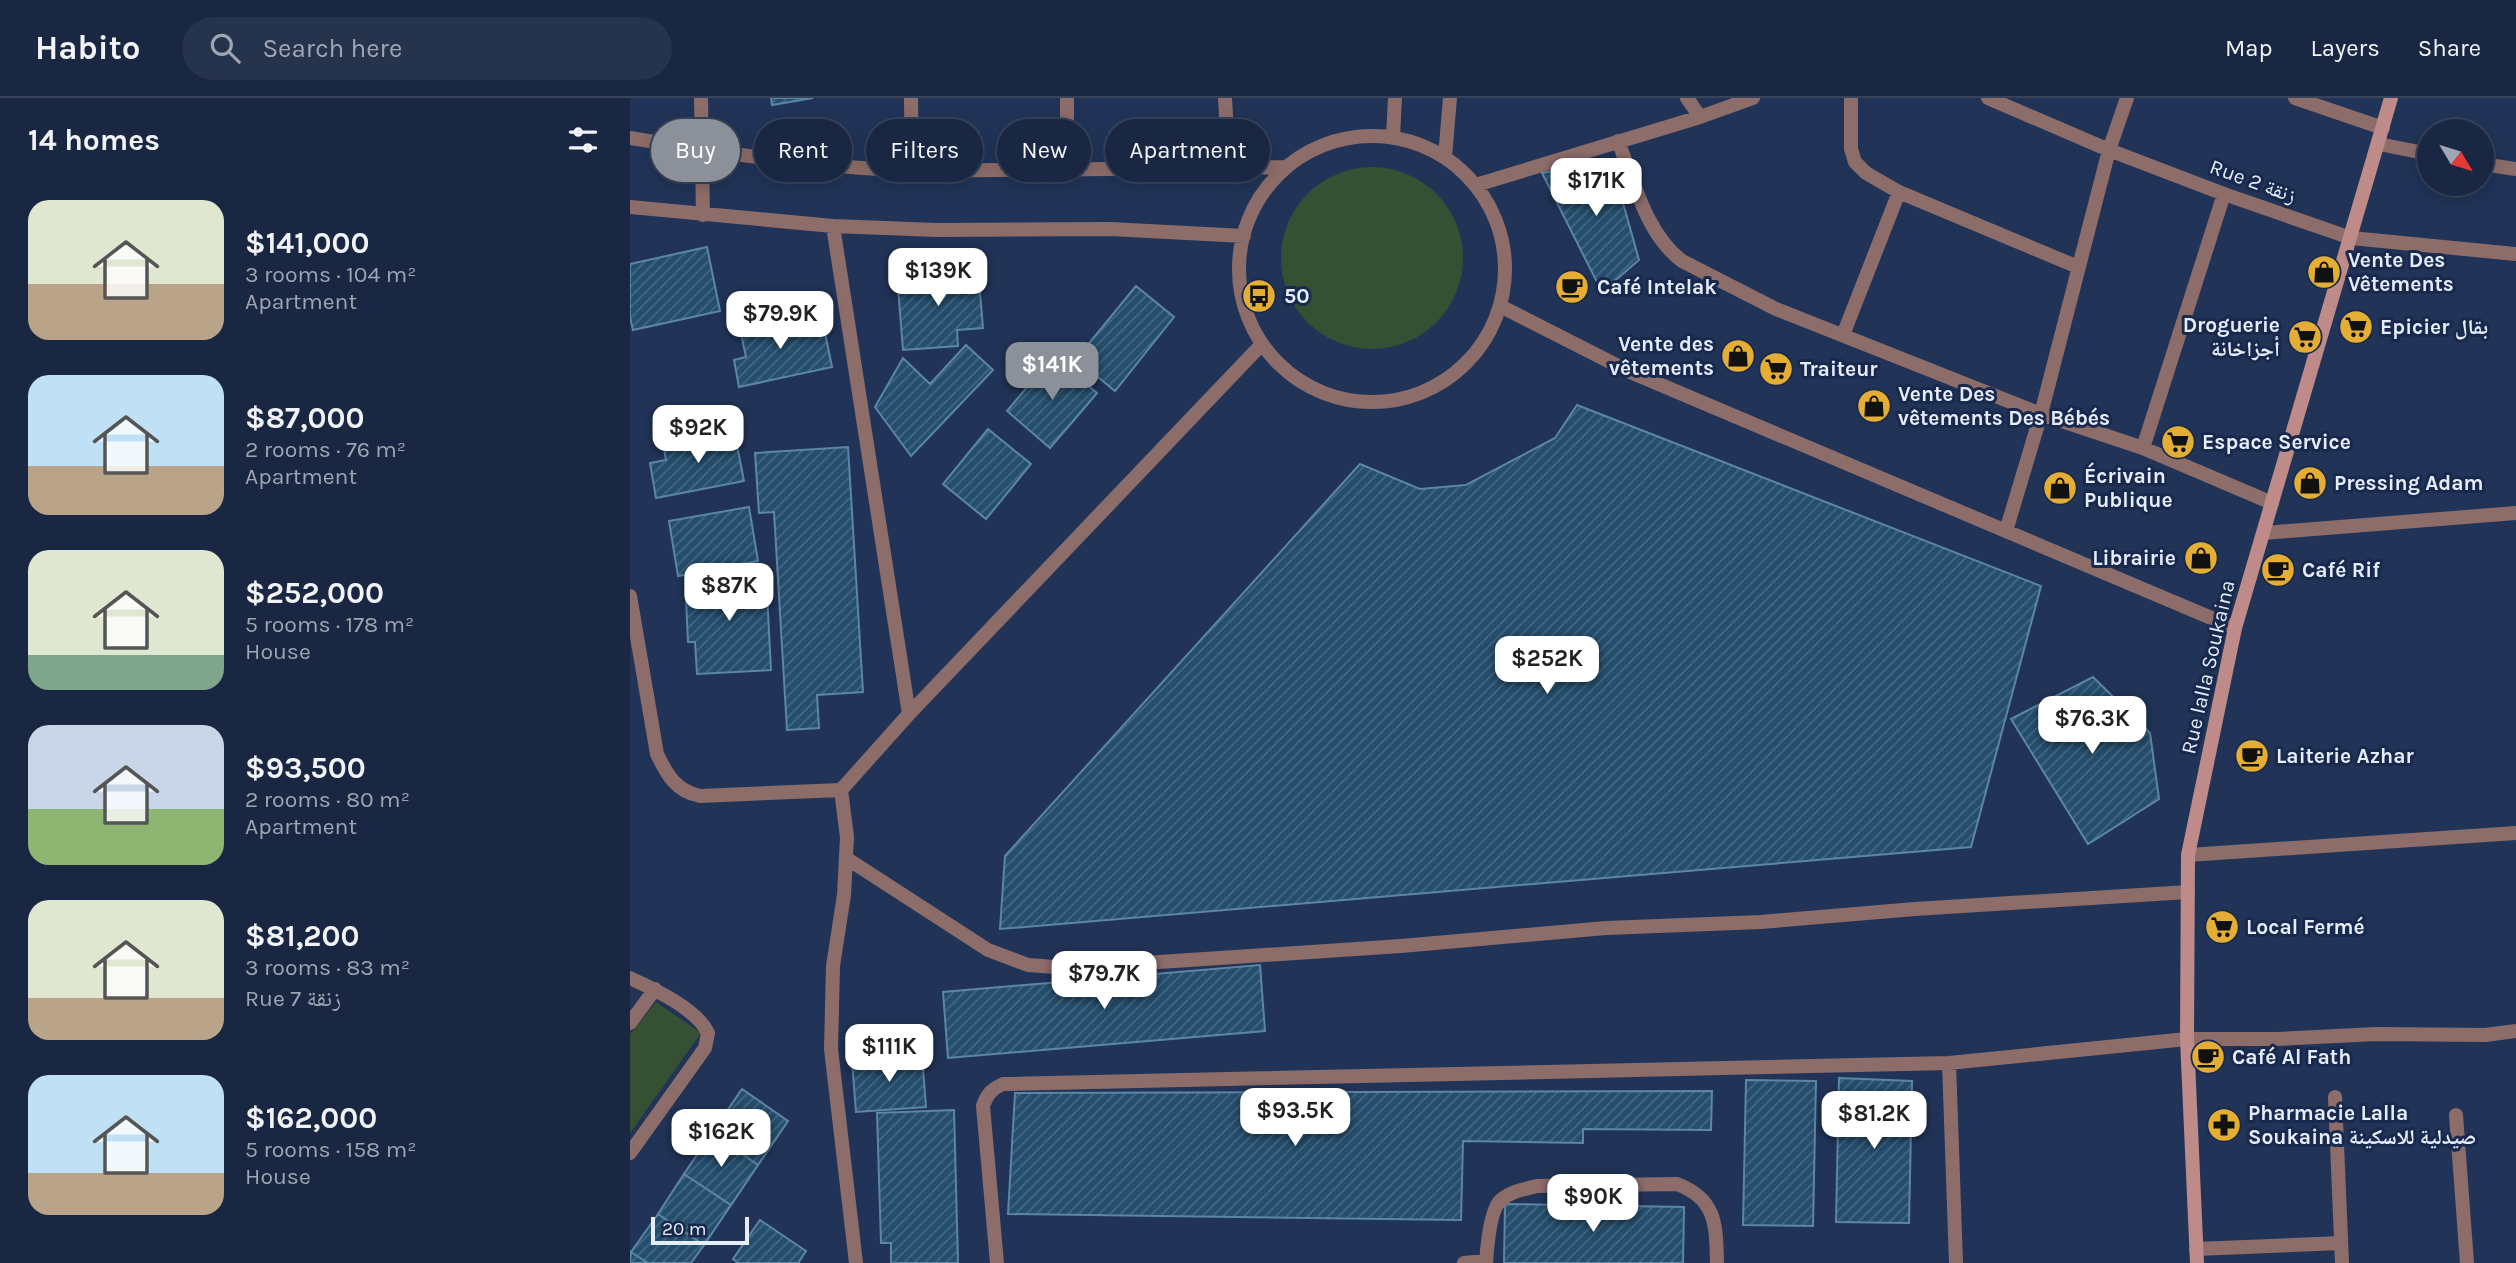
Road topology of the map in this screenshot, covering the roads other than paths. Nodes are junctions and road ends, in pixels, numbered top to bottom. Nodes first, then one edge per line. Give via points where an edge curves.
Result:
1 (702, 98) edge
2 (911, 98) edge
3 (1067, 98) edge
4 (1226, 98) edge
5 (1395, 98) edge
6 (1450, 98) edge
7 (1687, 98) edge
8 (1753, 98) edge
9 (1852, 98) edge
10 (1988, 98) edge
11 (2127, 98) edge
12 (2295, 98) edge
13 (2391, 98) edge
14 (1700, 117) junction
15 (702, 119) edge
16 (911, 119) edge
17 (1067, 119) edge
18 (1227, 119) edge
19 (2383, 128) junction
20 (1393, 137) junction
21 (630, 138) edge
22 (651, 141) edge
23 (1618, 141) junction
24 (2379, 144) junction
25 (2109, 150) junction
26 (2417, 152) edge
27 (740, 154) edge
28 (1445, 157) junction
29 (2494, 166) edge
30 (1270, 167) edge
31 (1287, 167) junction
32 (866, 169) edge
33 (2516, 169) edge
34 (703, 182) edge
35 (1476, 185) junction
36 (1899, 192) junction
37 (2224, 194) junction
38 (630, 207) edge
39 (704, 215) junction
40 (833, 226) junction
41 (1244, 236) junction
42 (2351, 239) junction
43 (2516, 254) edge
44 (2078, 267) junction
45 (1500, 306) junction
46 (1843, 335) junction
47 (1262, 344) junction
48 (2041, 414) junction
49 (2143, 448) junction
50 (2272, 503) junction
51 (2516, 513) edge
52 (2006, 531) junction
53 (2264, 533) junction
54 (630, 596) edge
55 (2235, 628) junction
56 (909, 715) junction
57 (841, 790) junction
58 (2516, 833) edge
59 (2189, 855) junction
60 (846, 858) junction
61 (2188, 892) junction
62 (630, 978) edge
63 (655, 989) junction
64 (630, 1023) edge
65 (2516, 1031) edge
66 (2187, 1039) junction
67 (1950, 1063) junction
68 (2335, 1097) dead end
69 (2456, 1115) dead end
70 (630, 1153) edge
71 (2341, 1243) junction
72 (2197, 1256) edge
73 (1486, 1262) edge
74 (856, 1263) edge
75 (997, 1263) edge
76 (1464, 1263) edge
77 (1717, 1263) edge
78 (1956, 1263) edge
79 (2342, 1263) edge
80 (2467, 1263) edge

1 - 15 street
2 - 16 street
3 - 17 street
4 - 18 street
5 - 20 street
6 - 28 street
7 - 14 street
8 - 14 street
9 - 36 street via 1852,156 1867,173
10 - 25 street, Rue 2 زنقة
11 - 25 street
12 - 19 street
13 - 19 street, Rue lalla Soukaina
14 - 23 street
19 - 24 street, Rue lalla Soukaina
20 - 28 street
20 - 31 street via 1343,139 1323,145
21 - 22 street
23 - 35 street
23 - 46 street via 1652,225 1669,251 1776,309
24 - 26 street
24 - 42 street, Rue lalla Soukaina
25 - 37 street, Rue 2 زنقة
25 - 44 street
27 - 32 street
28 - 35 street
29 - 33 street
30 - 31 street
31 - 41 street via 1260,198
34 - 39 street
35 - 45 street via 1497,222 1502,242 1505,264
36 - 44 street
36 - 46 street
37 - 42 street, Rue 2 زنقة
37 - 49 street
38 - 39 street
39 - 40 street
40 - 41 street via 1110,229
40 - 56 street
41 - 47 street via 1241,291
42 - 43 street, Rue 2 زنقة
42 - 50 street, Rue lalla Soukaina
44 - 48 street
45 - 47 street via 1468,361 1433,386 1392,400 1350,400 1329,394 1291,374
45 - 52 street via 1628,371
46 - 48 street
47 - 56 street
48 - 49 street
48 - 52 street
49 - 50 street
50 - 53 street, Rue lalla Soukaina
51 - 53 street
52 - 55 street
53 - 55 street, Rue lalla Soukaina
54 - 57 street via 657,754 680,789 701,796
55 - 59 street, Rue lalla Soukaina
56 - 57 street
57 - 60 street
58 - 59 street
59 - 61 street, Rue lalla Soukaina
60 - 61 street via 988,950 1028,965 1069,968 1606,928 1762,922
60 - 74 street via 833,966 831,1049
61 - 66 street, Rue lalla Soukaina
62 - 63 street
63 - 64 street
63 - 70 street via 698,1018 708,1041
65 - 66 street
66 - 67 street
66 - 72 street, Rue lalla Soukaina
67 - 75 street via 1003,1084 993,1089 983,1107
67 - 78 street
68 - 71 street
69 - 80 street
71 - 72 street
71 - 79 street
73 - 76 street
73 - 77 street via 1499,1201 1518,1190 1678,1184 1695,1190 1710,1209 1717,1235

